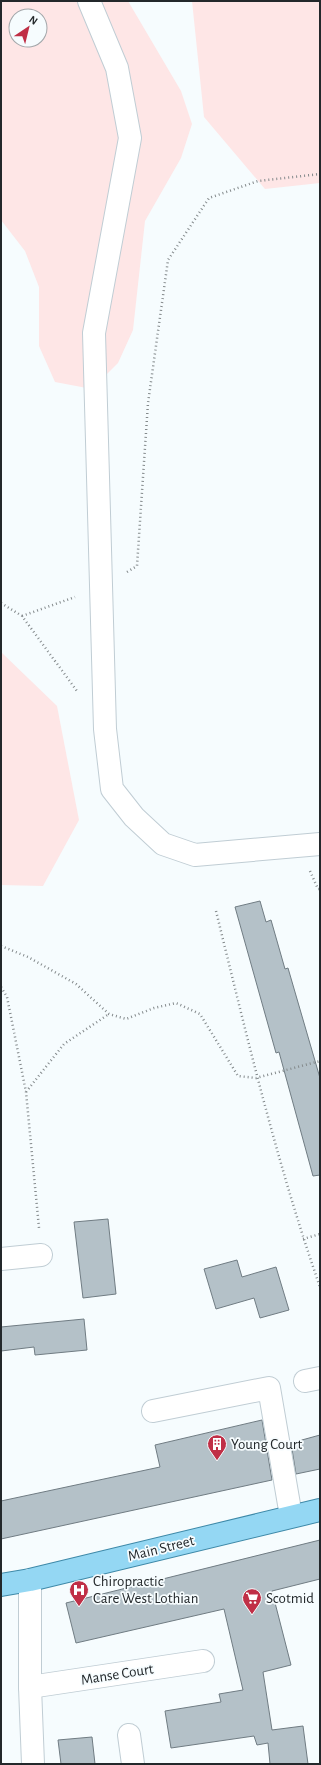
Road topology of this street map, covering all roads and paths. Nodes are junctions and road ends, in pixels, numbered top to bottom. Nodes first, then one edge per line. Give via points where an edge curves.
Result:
1 (89, 1) edge
2 (320, 174) edge
3 (101, 588) junction
4 (1, 603) edge
5 (22, 616) junction
6 (105, 729) junction
7 (320, 844) edge
8 (216, 911) dead end
9 (1, 946) edge
10 (1, 987) edge
11 (109, 1014) junction
12 (320, 1061) edge
13 (256, 1078) junction
14 (26, 1092) junction
15 (320, 1234) edge
16 (303, 1239) junction
17 (41, 1255) joint
18 (1, 1259) edge
19 (320, 1287) edge
20 (153, 1411) dead end
21 (320, 1510) edge
22 (291, 1516) junction
23 (30, 1580) junction
24 (1, 1585) edge
25 (203, 1661) dead end
26 (30, 1687) junction
27 (129, 1735) dead end
28 (33, 1764) edge
29 (133, 1764) edge

1 - 3 street via 117,68 130,138 94,333
2 - 3 path via 258,181 208,198 168,260 148,403 137,566
3 - 5 path
3 - 6 street
4 - 5 path
5 - 6 path
6 - 7 street via 112,789 134,817 163,844 195,856
8 - 13 path
9 - 11 path via 28,957 76,984
10 - 14 path via 7,997
11 - 13 path via 126,1019 176,1003 200,1014 238,1076
11 - 14 path via 64,1044
12 - 13 path
13 - 16 path
14 - 17 path
15 - 16 path
16 - 19 path
17 - 18 street
20 - 22 street via 268,1388
21 - 22 main road, Main Street
22 - 23 main road, Main Street
23 - 24 main road, Main Street
23 - 26 street
25 - 26 street, Manse Court
26 - 28 street
27 - 29 street

